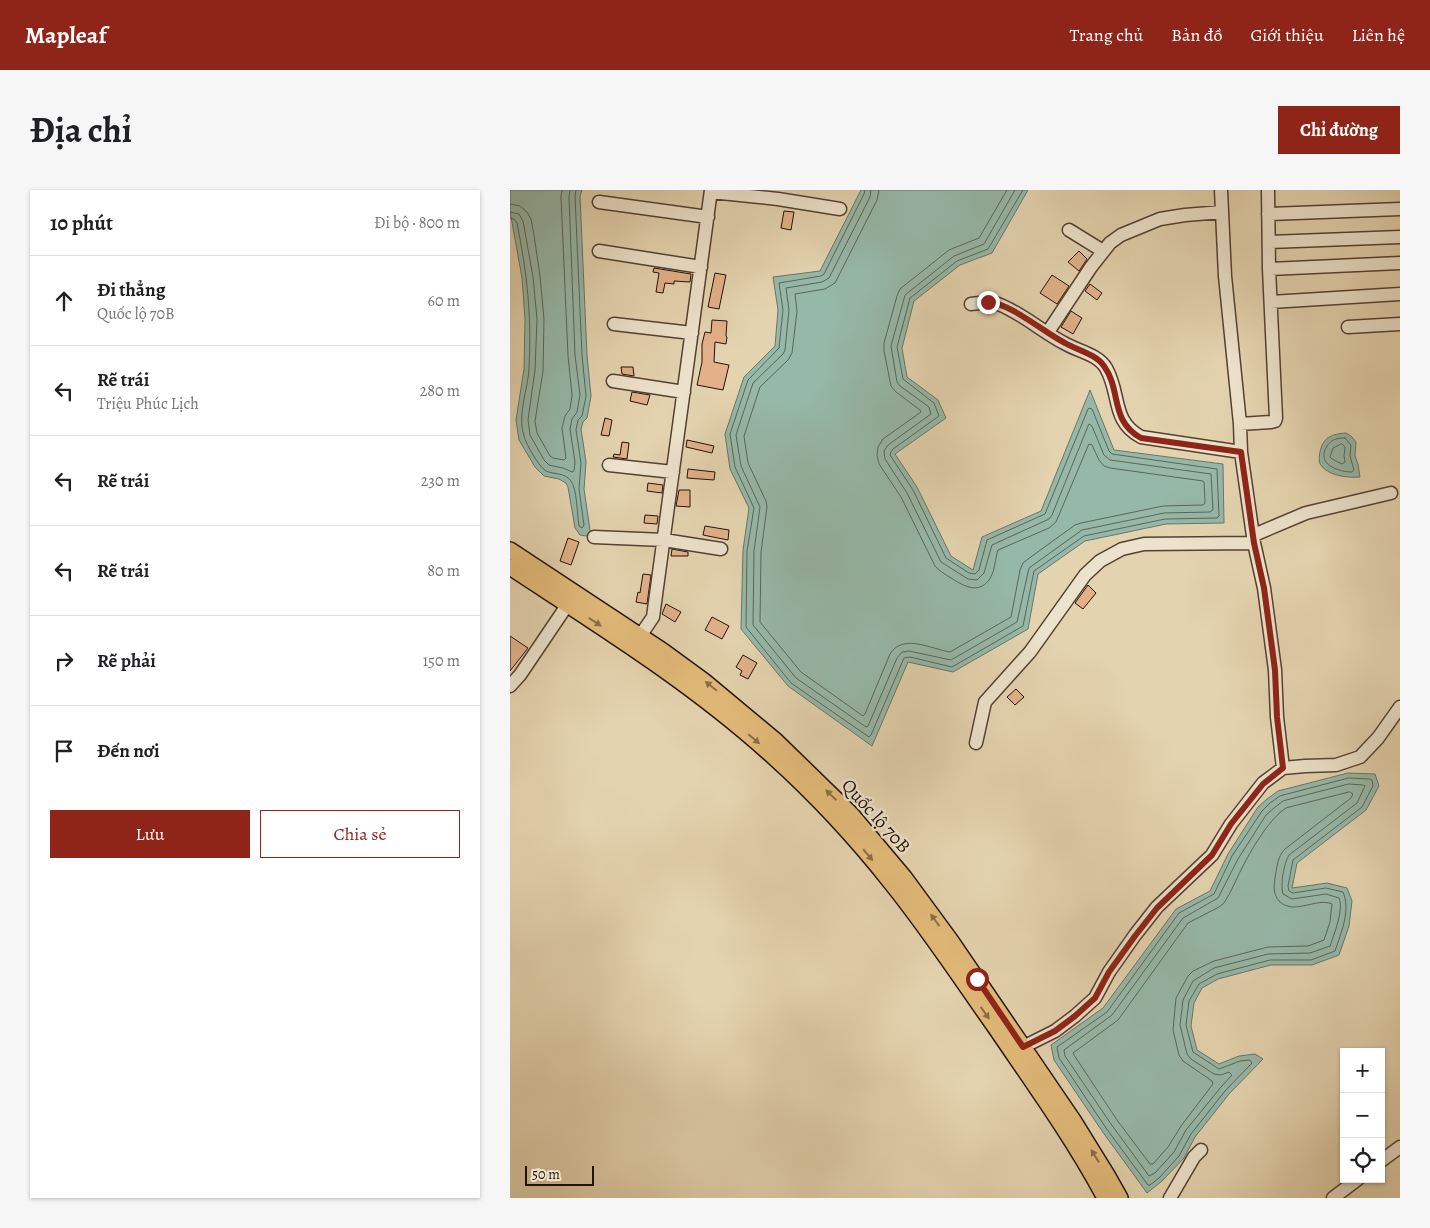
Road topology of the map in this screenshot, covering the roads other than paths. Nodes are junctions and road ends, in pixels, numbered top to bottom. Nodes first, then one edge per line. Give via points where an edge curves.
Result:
1 (1221, 190) edge
2 (1268, 190) edge
3 (711, 191) edge
4 (599, 202) dead end
5 (840, 209) dead end
6 (1400, 209) edge
7 (1222, 212) junction
8 (1268, 214) junction
9 (708, 217) junction
10 (1069, 230) dead end
11 (1400, 237) edge
12 (1269, 242) junction
13 (599, 251) dead end
14 (1104, 251) junction
15 (1400, 262) edge
16 (701, 267) junction
17 (1269, 269) junction
18 (1400, 294) edge
19 (1271, 302) junction
20 (971, 304) dead end
21 (614, 324) dead end
22 (1400, 324) edge
23 (1348, 327) dead end
24 (1048, 332) junction
25 (692, 333) junction
26 (613, 381) dead end
27 (684, 392) junction
28 (1240, 424) junction
29 (1241, 452) junction
30 (609, 465) dead end
31 (673, 472) junction
32 (1391, 492) dead end
33 (594, 537) dead end
34 (1254, 539) junction
35 (664, 540) junction
36 (721, 548) dead end
37 (510, 550) edge
38 (510, 567) edge
39 (567, 596) junction
40 (640, 636) junction
41 (510, 686) edge
42 (1400, 707) edge
43 (976, 742) dead end
44 (1283, 768) junction
45 (946, 945) junction
46 (1023, 1047) junction
47 (1400, 1147) edge
48 (1201, 1150) dead end
49 (1385, 1158) edge
50 (1353, 1183) edge
51 (1105, 1198) edge
52 (1120, 1198) edge
53 (1170, 1198) edge
54 (1333, 1198) edge

1 - 7 street
2 - 8 street
3 - 5 street
3 - 9 street
4 - 9 street
6 - 8 street
7 - 14 street via 1160,219 1121,235
7 - 28 street
8 - 12 street
9 - 16 street
10 - 14 street
11 - 12 street
12 - 17 street
13 - 16 street
14 - 24 street
15 - 17 street
16 - 25 street
17 - 19 street
18 - 19 street
19 - 28 street via 1276,418 1271,422
20 - 24 street via 997,303
21 - 25 street
22 - 23 street
24 - 29 street via 1102,363 1110,377 1125,425 1141,438
25 - 27 street
26 - 27 street
27 - 31 street
28 - 29 street
29 - 34 street
30 - 31 street
31 - 35 street
32 - 34 street via 1306,513
33 - 35 street
34 - 43 street via 1144,544 1122,549 1100,561 1085,575 1030,652 985,702
34 - 44 street via 1274,661
35 - 36 street
35 - 40 street via 653,617
37 - 39 main road, Quốc lộ 70B
38 - 39 main road, Quốc lộ 70B
39 - 40 main road, Quốc lộ 70B
39 - 41 street via 520,675
39 -> 45 main road, Quốc lộ 70B via 724,714 769,752 840,822
45 -> 40 main road, Quốc lộ 70B via 904,877 851,814 735,706
42 - 44 street via 1360,758 1336,765
44 - 46 street via 1263,784 1231,824 1212,855 1157,908 1109,972 1095,998 1055,1031
45 - 46 main road, Quốc lộ 70B
45 -> 51 main road, Quốc lộ 70B
52 -> 46 main road, Quốc lộ 70B via 1073,1120
47 - 49 street
48 - 53 street
50 - 54 street

